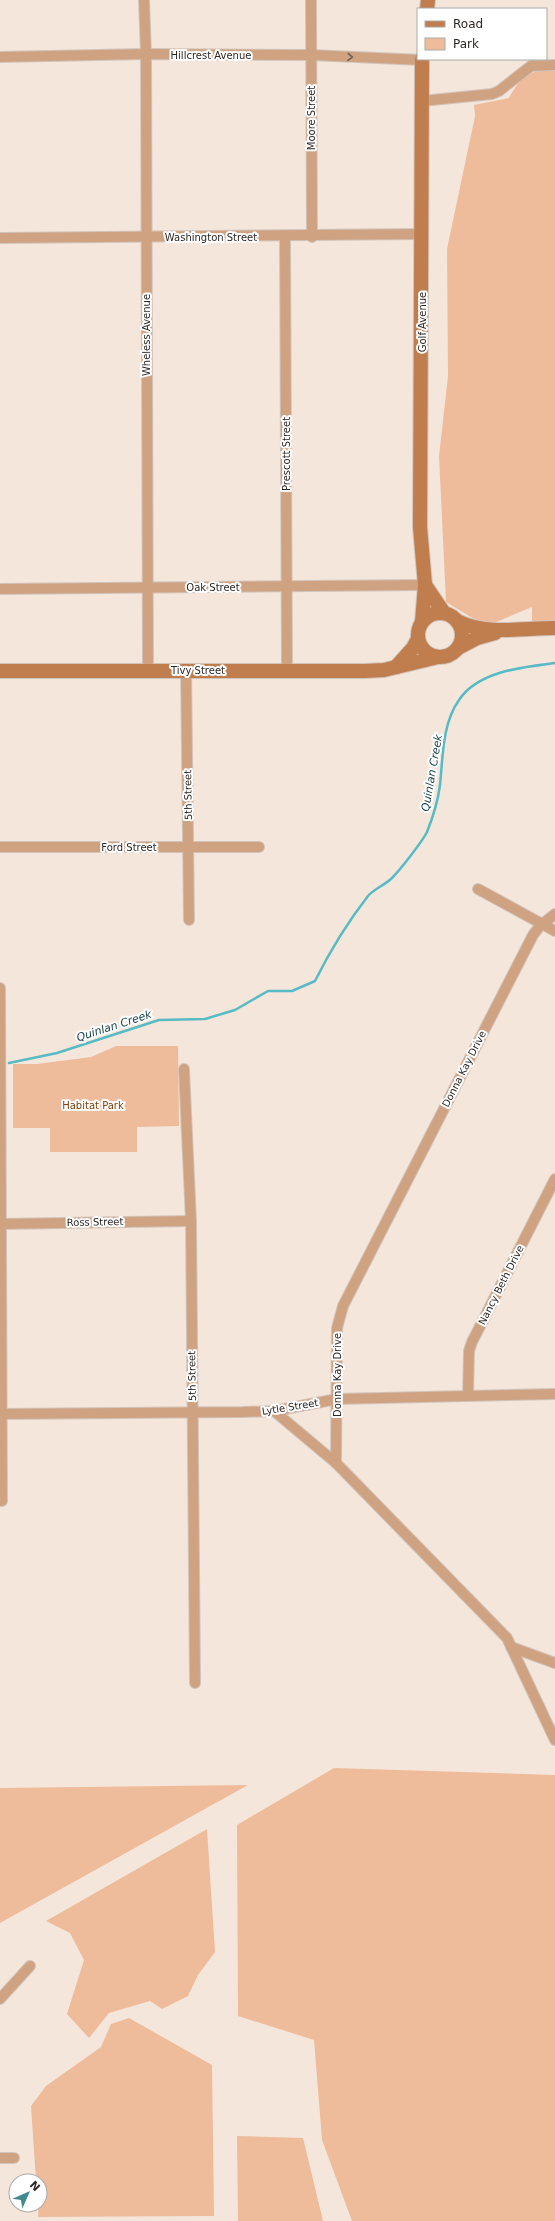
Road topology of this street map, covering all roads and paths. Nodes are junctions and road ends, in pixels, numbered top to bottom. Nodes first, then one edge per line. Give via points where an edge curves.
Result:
1 (144, 0) edge
2 (311, 0) edge
3 (146, 54) junction
4 (311, 55) junction
5 (0, 57) edge
6 (417, 60) edge
7 (422, 60) edge
8 (555, 65) edge
9 (422, 101) junction
10 (422, 234) junction
11 (146, 237) junction
12 (286, 237) junction
13 (312, 237) junction
14 (0, 238) edge
15 (426, 585) junction
16 (287, 587) junction
17 (147, 588) junction
18 (0, 589) edge
19 (444, 613) junction
20 (457, 620) junction
21 (422, 622) junction
22 (555, 628) edge
23 (499, 631) junction
24 (418, 639) junction
25 (458, 648) junction
26 (438, 657) junction
27 (396, 667) junction
28 (186, 670) junction
29 (148, 671) junction
30 (287, 671) junction
31 (0, 675) edge
32 (0, 847) edge
33 (188, 847) junction
34 (259, 847) dead end
35 (478, 889) dead end
36 (555, 914) edge
37 (189, 920) dead end
38 (542, 924) junction
39 (555, 931) edge
40 (0, 988) edge
41 (0, 1039) edge
42 (184, 1069) dead end
43 (555, 1180) edge
44 (191, 1221) junction
45 (1, 1224) edge
46 (555, 1394) edge
47 (468, 1396) junction
48 (337, 1399) junction
49 (274, 1411) junction
50 (192, 1412) junction
51 (1, 1414) edge
52 (336, 1463) junction
53 (2, 1500) dead end
54 (511, 1646) junction
55 (555, 1663) edge
56 (195, 1683) dead end
57 (555, 1740) edge
58 (30, 1966) dead end
59 (0, 1999) edge
60 (0, 2158) edge
61 (14, 2158) dead end

1 - 3 street, Wheless Avenue
2 - 4 street, Moore Street
3 - 4 street, Hillcrest Avenue
3 - 5 street, Hillcrest Avenue
3 - 11 street, Wheless Avenue
4 -> 6 street, Hillcrest Avenue
4 - 13 street, Moore Street
7 - 9 main road, Golf Avenue
8 - 9 street via 531,66 492,94
9 - 10 main road, Golf Avenue
10 - 13 street, Washington Street
10 - 15 main road, Golf Avenue via 420,527
11 - 12 street, Washington Street
11 - 14 street, Washington Street
11 - 17 street, Wheless Avenue
12 - 13 street, Washington Street
12 - 16 street, Prescott Street
15 - 16 street, Oak Street
15 - 19 main road, Golf Avenue
15 - 21 main road, Golf Avenue
16 - 17 street, Oak Street
16 - 30 street, Prescott Street
17 - 18 street, Oak Street
17 - 29 street, Wheless Avenue
19 - 20 main road
19 - 21 main road via 433,614
20 - 23 main road via 468,627
20 - 25 main road via 462,636
21 - 24 main road via 417,632
22 - 23 main road
23 - 25 main road
24 - 26 main road via 425,652
24 - 27 main road
25 - 26 main road via 452,654
26 - 27 main road, Tivy Street
27 - 30 main road, Tivy Street via 365,671
28 - 29 main road, Tivy Street
28 - 30 main road, Tivy Street
28 - 33 street, 5th Street
29 - 31 main road, Tivy Street
32 - 33 street, Ford Street
33 - 34 street, Ford Street
33 - 37 street, 5th Street
35 - 38 street
36 - 38 street, Donna Kay Drive
38 - 39 street
38 - 48 street, Donna Kay Drive via 533,935 343,1306 337,1328
40 - 41 street
41 - 45 street
42 - 44 street, 5th Street
43 - 47 street, Nancy Beth Drive via 472,1342 469,1351
44 - 45 street, Ross Street
44 - 50 street, 5th Street
45 - 51 street
46 - 47 street, Lytle Street
47 - 48 street, Lytle Street
48 - 49 street, Lytle Street
48 - 52 street, Donna Kay Drive
49 - 50 street, Lytle Street
49 - 52 street
50 - 51 street, Lytle Street
50 - 56 street, 5th Street
51 - 53 street
52 - 54 street via 507,1638
54 - 55 street
54 - 57 street
58 - 59 street
60 - 61 street

